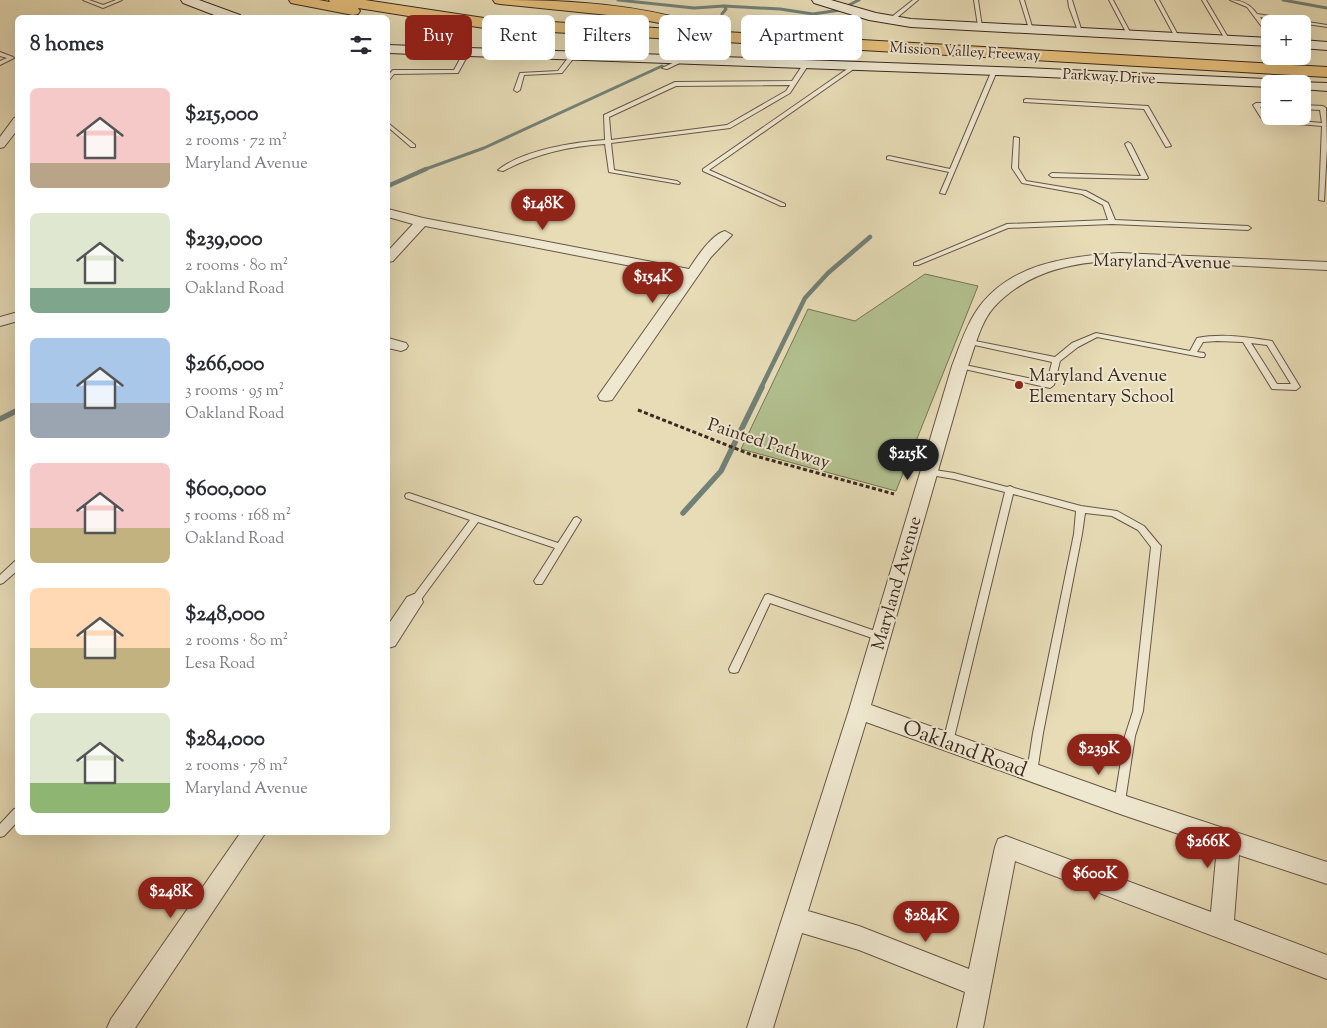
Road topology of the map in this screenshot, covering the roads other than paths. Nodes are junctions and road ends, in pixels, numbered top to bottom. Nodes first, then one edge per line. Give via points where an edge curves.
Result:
1 (85, 0) edge
2 (120, 0) edge
3 (187, 0) edge
4 (296, 0) edge
5 (336, 0) edge
6 (417, 0) edge
7 (500, 0) edge
8 (823, 0) edge
9 (916, 0) edge
10 (976, 0) edge
11 (1022, 0) edge
12 (1070, 0) edge
13 (1111, 0) edge
14 (1157, 0) edge
15 (1204, 0) edge
16 (1232, 0) edge
17 (221, 15) edge
18 (384, 15) edge
19 (1257, 15) junction
20 (390, 16) edge
21 (659, 18) edge
22 (892, 20) junction
23 (659, 21) edge
24 (1261, 21) edge
25 (482, 23) edge
26 (482, 23) edge
27 (731, 24) edge
28 (980, 26) junction
29 (1327, 26) edge
30 (555, 27) edge
31 (1031, 29) junction
32 (1080, 32) junction
33 (1129, 34) junction
34 (1177, 37) junction
35 (1227, 39) junction
36 (1261, 41) edge
37 (1311, 45) edge
38 (1327, 46) edge
39 (390, 49) edge
40 (405, 49) edge
41 (472, 51) edge
42 (1261, 51) edge
43 (0, 54) edge
44 (1311, 54) edge
45 (565, 55) edge
46 (1327, 55) edge
47 (462, 60) edge
48 (569, 60) edge
49 (683, 60) joint
50 (0, 64) edge
51 (806, 64) junction
52 (855, 66) junction
53 (665, 68) dead end
54 (994, 71) junction
55 (1327, 72) edge
56 (390, 76) edge
57 (793, 83) junction
58 (1261, 83) edge
59 (1311, 85) edge
60 (1327, 86) edge
61 (517, 90) dead end
62 (1026, 101) dead end
63 (1261, 105) edge
64 (1311, 107) edge
65 (1261, 113) edge
66 (15, 124) edge
67 (1311, 124) edge
68 (1326, 125) junction
69 (390, 127) edge
70 (1016, 138) dead end
71 (608, 142) junction
72 (1128, 144) dead end
73 (0, 145) edge
74 (413, 146) dead end
75 (1168, 146) dead end
76 (889, 158) dead end
77 (501, 170) dead end
78 (952, 171) junction
79 (1052, 174) dead end
80 (677, 183) dead end
81 (943, 193) dead end
82 (1322, 200) dead end
83 (783, 205) dead end
84 (390, 213) edge
85 (422, 222) junction
86 (1112, 222) junction
87 (1248, 228) dead end
88 (725, 234) dead end
89 (390, 256) edge
90 (916, 264) dead end
91 (1327, 266) edge
92 (692, 274) junction
93 (15, 317) edge
94 (0, 322) edge
95 (1246, 341) junction
96 (970, 342) junction
97 (1192, 354) junction
98 (1201, 355) dead end
99 (1056, 360) junction
100 (960, 366) junction
101 (606, 396) dead end
102 (928, 472) junction
103 (1010, 490) junction
104 (409, 496) dead end
105 (1081, 508) junction
106 (476, 518) junction
107 (577, 520) dead end
108 (561, 547) junction
109 (15, 567) edge
110 (0, 580) edge
111 (539, 581) dead end
112 (414, 602) joint
113 (390, 637) edge
114 (881, 637) junction
115 (734, 669) dead end
116 (859, 710) junction
117 (948, 742) junction
118 (1032, 772) junction
119 (1120, 804) junction
120 (15, 816) edge
121 (0, 832) edge
122 (253, 835) edge
123 (1229, 840) junction
124 (1327, 874) edge
125 (795, 919) junction
126 (1221, 927) junction
127 (1327, 967) edge
128 (979, 985) junction
129 (120, 1028) edge
130 (760, 1028) edge
131 (970, 1028) edge

1 - 2 lane via 103,7
3 - 17 street
4 - 18 highway
5 - 26 highway, Mission Valley Freeway
6 - 23 highway, Mission Valley Freeway via 522,12
7 - 21 highway
8 - 22 street
9 - 22 lane
10 - 28 lane
11 - 31 lane
12 - 32 lane
13 - 33 lane
14 - 34 lane
15 - 35 lane
16 - 19 lane via 1249,6
19 - 24 lane
19 - 29 lane
20 - 25 highway
22 - 28 street
27 - 42 highway, Mission Valley Freeway
28 - 31 street
30 - 55 highway, Mission Valley Freeway
31 - 32 street
32 - 33 street
33 - 34 street
34 - 35 street
35 - 36 street
37 - 38 street
39 - 40 street, Parkway Drive
41 - 45 street, Parkway Drive
43 - 50 lane via 11,58
44 - 46 highway
47 - 56 lane via 456,72 393,72
48 - 61 lane via 560,72 522,74
49 - 51 street, Parkway Drive
49 - 53 lane
51 - 52 street, Parkway Drive
51 - 57 lane
52 - 54 street, Parkway Drive
52 - 83 lane via 705,170
54 - 58 street, Parkway Drive
54 - 78 lane
57 - 71 lane via 788,92 728,127
57 - 71 lane via 675,84 606,116
59 - 60 street
62 - 75 lane via 1146,107
63 - 65 lane via 1256,105
64 - 68 lane via 1323,108
66 - 73 street
67 - 68 lane
68 - 82 lane
69 - 74 lane
70 - 86 lane via 1015,168 1024,182 1084,192 1106,204
71 - 77 lane via 582,143 515,161
71 - 80 lane via 611,171
72 - 79 lane via 1145,178
76 - 78 lane
78 - 81 lane
84 - 85 street
85 - 89 street
85 - 92 street
86 - 87 lane
86 - 90 lane via 1007,226
88 - 92 street
91 - 96 street, Maryland Avenue via 1128,256 1070,262 1022,278 998,295 980,316
92 - 101 street
93 - 94 street
95 - 95 lane via 1269,343 1296,387 1275,387
95 - 97 lane via 1214,337 1200,340
96 - 99 lane
96 - 100 street, Maryland Avenue
97 - 98 lane
97 - 99 lane via 1096,335 1075,345
99 - 100 lane via 1050,385
100 - 102 street, Maryland Avenue
102 - 103 lane
102 - 114 street, Maryland Avenue
103 - 105 lane
103 - 117 lane
104 - 106 lane
105 - 118 lane
105 - 119 lane via 1114,513 1141,528 1156,546 1138,711 1130,736
106 - 108 lane
106 - 112 lane
107 - 108 lane
108 - 111 lane
109 - 110 lane
112 - 113 street
114 - 115 lane via 768,598
114 - 116 street, Maryland Avenue
116 - 117 street, Oakland Road
116 - 125 street, Maryland Avenue
117 - 118 street, Oakland Road
118 - 119 street, Oakland Road
119 - 123 street, Oakland Road
120 - 121 lane
122 - 129 street
123 - 124 street, Oakland Road
123 - 126 street
125 - 128 street via 859,938
125 - 130 street, Maryland Avenue
126 - 127 street
126 - 128 street via 1006,847
128 - 131 street

